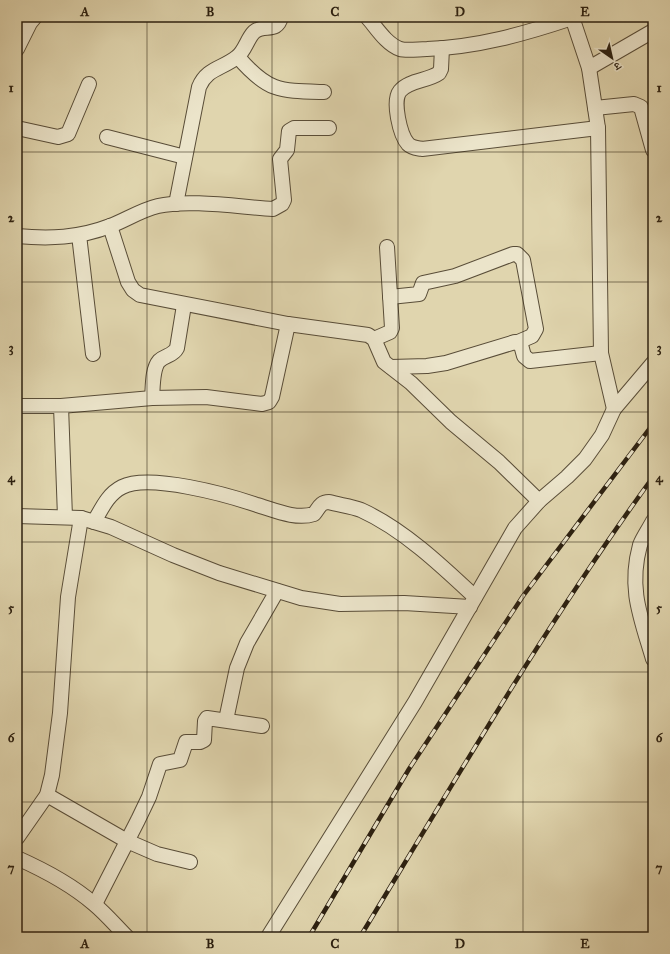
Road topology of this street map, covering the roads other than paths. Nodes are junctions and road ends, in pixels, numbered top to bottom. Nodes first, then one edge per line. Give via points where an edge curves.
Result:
1 (281, 17) edge
2 (367, 17) edge
3 (572, 17) edge
4 (27, 21) edge
5 (653, 31) edge
6 (442, 48) junction
7 (17, 49) edge
8 (238, 57) junction
9 (589, 68) junction
10 (89, 84) dead end
11 (324, 92) dead end
12 (595, 108) junction
13 (17, 128) edge
14 (329, 128) dead end
15 (598, 128) junction
16 (107, 137) dead end
17 (653, 150) edge
18 (186, 157) junction
19 (176, 204) junction
20 (110, 226) junction
21 (79, 235) junction
22 (17, 236) edge
23 (387, 247) dead end
24 (390, 297) junction
25 (184, 305) junction
26 (288, 324) junction
27 (374, 339) junction
28 (518, 342) junction
29 (600, 352) junction
30 (93, 354) dead end
31 (653, 363) edge
32 (391, 367) junction
33 (152, 398) junction
34 (17, 406) edge
35 (61, 406) junction
36 (614, 410) junction
37 (539, 501) junction
38 (17, 516) edge
39 (64, 517) junction
40 (88, 520) junction
41 (653, 521) edge
42 (277, 591) junction
43 (472, 602) junction
44 (653, 659) edge
45 (226, 720) junction
46 (262, 726) dead end
47 (46, 795) junction
48 (17, 838) edge
49 (127, 841) junction
50 (17, 858) edge
51 (190, 862) dead end
52 (95, 904) junction
53 (127, 937) edge
54 (268, 937) edge

1 - 8 street via 276,27 254,33
2 - 6 street via 386,39 401,49
3 - 6 street via 514,36
3 - 9 street
4 - 7 street
5 - 9 street
6 - 15 street via 439,73 405,87 396,97 395,104 403,135 414,148
8 - 11 street via 261,81 275,88
8 - 18 street via 203,78 199,87
9 - 12 street
10 - 13 street via 68,134 58,137
12 - 15 street
12 - 17 street via 634,104 640,108
14 - 19 street via 294,128 289,131 287,150 280,159 284,200 278,207 273,209
15 - 29 street
16 - 18 street
18 - 19 street
19 - 20 street via 157,206
20 - 21 street
20 - 25 street via 133,290 140,295
21 - 22 street via 57,238
21 - 30 street
23 - 24 street
24 - 27 street via 392,328 390,332
24 - 28 street via 417,295 421,292 423,283 455,276 517,254 523,260 536,329 532,336
25 - 26 street
25 - 33 street via 177,348 175,352 159,361
26 - 27 street via 368,335
26 - 33 street via 269,402 262,404 206,397
27 - 32 street via 379,354
28 - 29 street via 524,356 530,361
28 - 32 street via 446,363
29 - 36 street
31 - 36 street
32 - 37 street via 499,462
33 - 35 street
34 - 35 street
35 - 39 street
36 - 37 street via 602,435 585,459
37 - 43 street via 515,528
38 - 39 street
39 - 40 street
40 - 42 street via 112,527 219,573
40 - 43 street via 109,496 123,486 138,482 223,493 278,512 297,515 314,514 320,505 329,502 361,510 426,552
40 - 47 street via 68,597 56,755
41 - 44 street via 641,544 634,579 638,607
42 - 43 street via 340,604
42 - 45 street via 247,643 237,668
43 - 54 street via 415,702
45 - 46 street
45 - 49 street via 207,718 204,740 186,742 180,760 160,764 149,797
47 - 48 street
47 - 49 street
49 - 51 street via 157,854
49 - 52 street
50 - 52 street via 44,869
52 - 53 street

